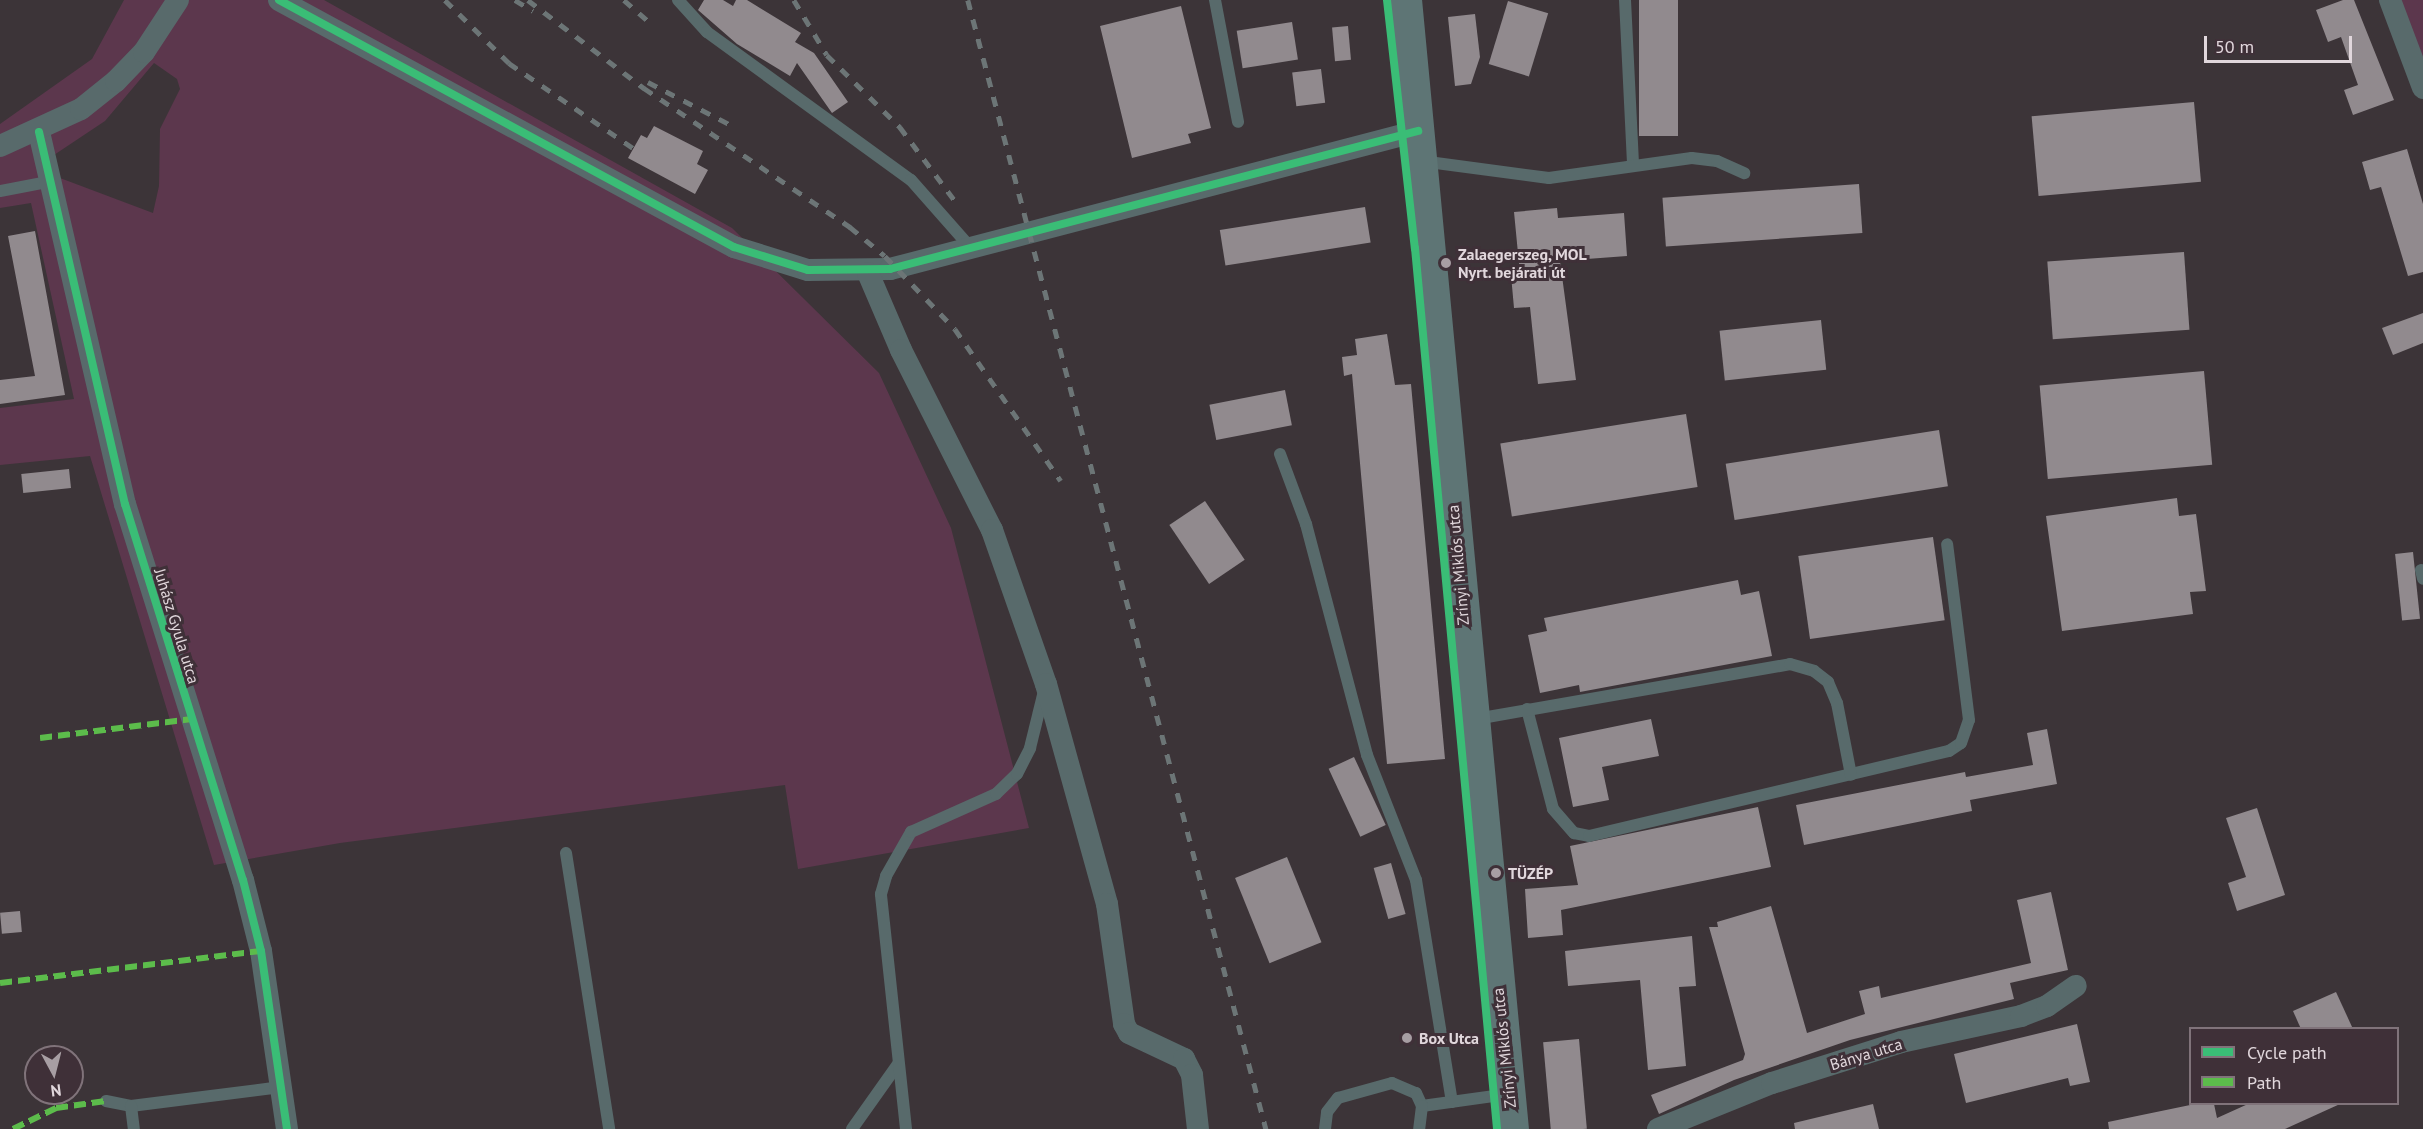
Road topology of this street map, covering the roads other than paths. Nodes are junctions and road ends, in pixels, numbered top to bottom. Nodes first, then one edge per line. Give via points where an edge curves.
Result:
1 (178, 0) edge
2 (279, 0) edge
3 (678, 0) edge
4 (1215, 0) edge
5 (1406, 0) edge
6 (1625, 0) edge
7 (2390, 0) edge
8 (2423, 88) edge
9 (1238, 123) dead end
10 (39, 132) junction
11 (0, 146) edge
12 (1419, 146) junction
13 (1633, 166) junction
14 (1744, 173) dead end
15 (53, 181) junction
16 (0, 192) edge
17 (972, 248) junction
18 (868, 273) junction
19 (1280, 454) dead end
20 (1947, 544) dead end
21 (1046, 684) junction
22 (1527, 709) junction
23 (1472, 720) junction
24 (1851, 775) junction
25 (566, 853) dead end
26 (2076, 986) dead end
27 (898, 1064) junction
28 (281, 1088) junction
29 (1509, 1094) junction
30 (106, 1101) dead end
31 (1452, 1102) junction
32 (131, 1106) junction
33 (1422, 1106) junction
34 (903, 1127) edge
35 (134, 1129) edge
36 (287, 1129) edge
37 (609, 1129) edge
38 (852, 1129) edge
39 (1198, 1129) edge
40 (1325, 1129) edge
41 (1419, 1129) edge
42 (1513, 1129) edge
43 (1658, 1129) edge

1 - 10 street via 144,52 116,81 81,109
2 - 18 street via 749,254 808,270
3 - 17 lane via 707,32 911,180
4 - 9 lane
5 - 12 main road, Zrínyi Miklós utca
6 - 13 lane
7 - 8 street
10 - 11 street
10 - 15 street, Juhász Gyula utca
12 - 13 lane via 1549,178
12 - 17 street
12 - 23 main road, Zrínyi Miklós utca
13 - 14 lane via 1692,158 1717,161
15 - 16 lane
15 - 28 street, Juhász Gyula utca via 124,504 243,880 261,951
17 - 18 street
18 - 21 street via 901,350 992,530
19 - 31 lane via 1306,524 1367,755 1416,880
20 - 24 lane via 1968,701 1967,732 1949,751
21 - 27 lane via 1030,748 1017,774 996,794 911,832 891,861 881,894
21 - 39 street via 1107,904 1124,1024 1130,1033 1184,1059 1195,1089
22 - 23 lane
22 - 24 lane via 1790,664 1814,671 1828,682 1837,703
22 - 24 lane via 1553,810 1574,833 1606,835
23 - 29 main road, Zrínyi Miklós utca
25 - 37 lane
26 - 43 street, Bánya utca via 2047,1006 2021,1016 1890,1046 1772,1083
27 - 34 lane
27 - 38 lane
28 - 32 lane
28 - 36 street, Juhász Gyula utca
29 - 31 lane
29 - 42 main road, Zrínyi Miklós utca
30 - 32 lane
31 - 33 lane
32 - 35 lane
33 - 40 lane via 1416,1093 1401,1083 1369,1086 1331,1104
33 - 41 lane

